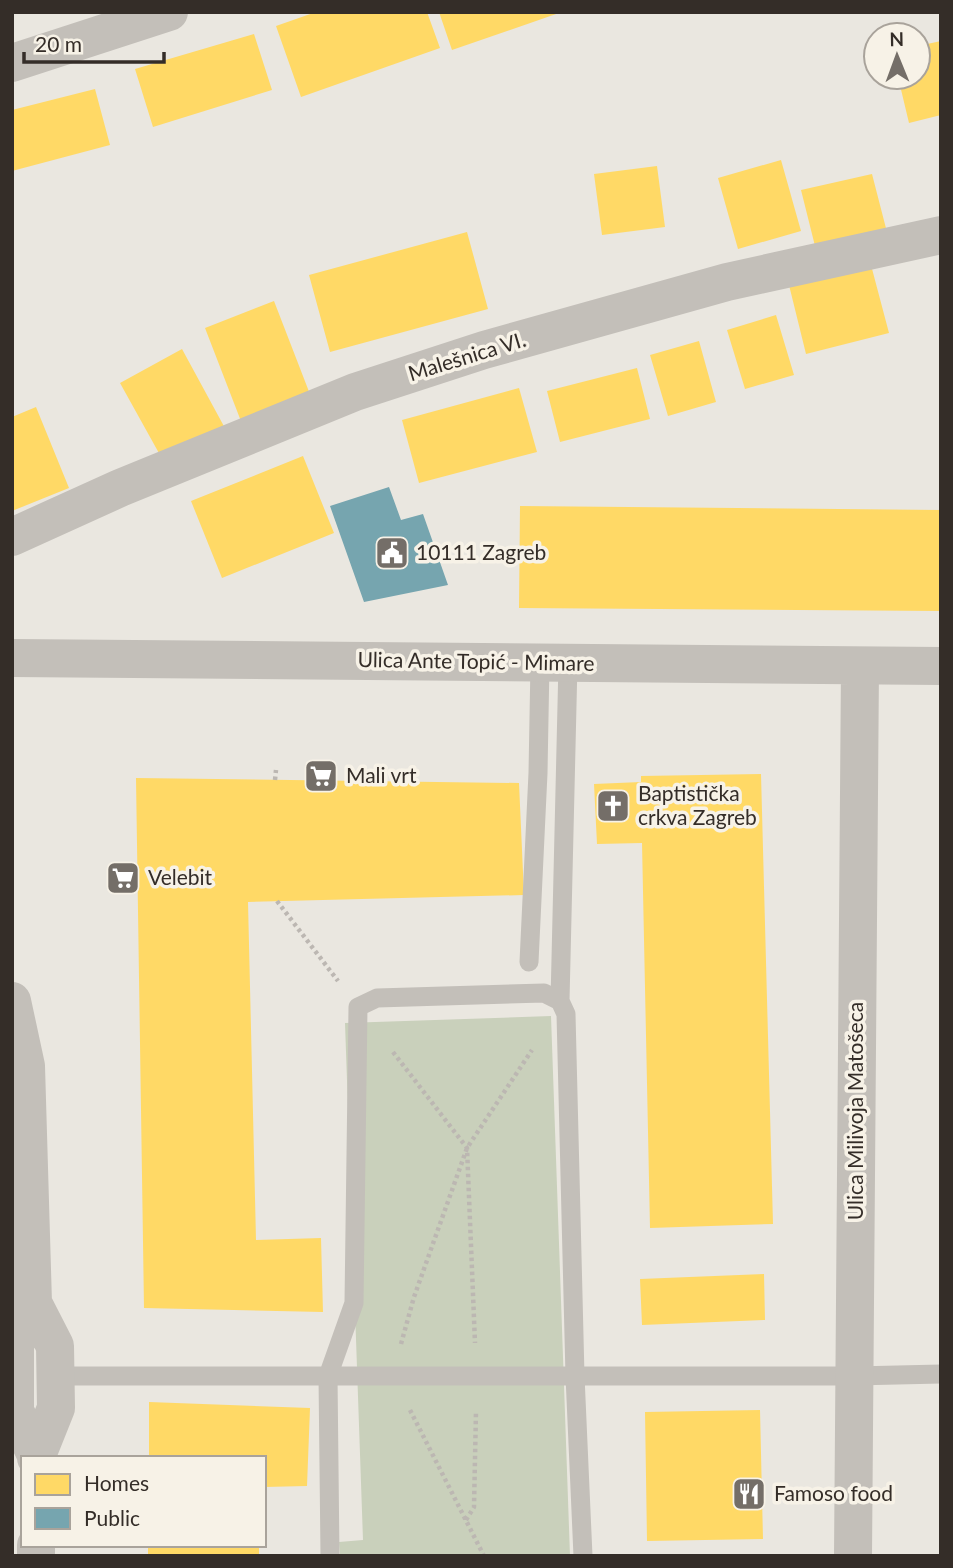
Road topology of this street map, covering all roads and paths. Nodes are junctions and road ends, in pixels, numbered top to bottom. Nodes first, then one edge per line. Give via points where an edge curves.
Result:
1 (169, 12) edge
2 (12, 63) edge
3 (941, 234) edge
4 (12, 537) edge
5 (12, 658) edge
6 (554, 663) junction
7 (860, 666) junction
8 (941, 666) edge
9 (276, 770) dead end
10 (275, 780) dead end
11 (278, 901) dead end
12 (529, 962) dead end
13 (12, 1001) edge
14 (358, 1007) junction
15 (563, 1008) junction
16 (467, 1148) junction
17 (941, 1374) edge
18 (69, 1376) dead end
19 (328, 1376) junction
20 (392, 1376) junction
21 (476, 1376) junction
22 (575, 1376) junction
23 (853, 1376) junction
24 (36, 1456) edge
25 (466, 1520) junction
26 (330, 1556) edge
27 (484, 1556) edge
28 (583, 1556) edge
29 (853, 1556) edge

1 - 2 street
3 - 4 street, Malešnica VI. via 727,282 355,391
5 - 6 street, Ulica Ante Topić - Mimare
6 - 7 street, Ulica Ante Topić - Mimare
6 - 12 lane via 538,773
6 - 15 lane
7 - 8 street, Ulica Ante Topić - Mimare
7 - 23 street, Ulica Milivoja Matošeca
9 - 10 path
11 - 14 path
13 - 24 street via 26,1066 33,1303 55,1346 56,1408
14 - 15 lane via 377,998 544,993
14 - 16 path
14 - 19 lane via 354,1303
15 - 16 path
15 - 22 lane
16 - 20 path via 414,1297
16 - 21 path
17 - 23 lane
18 - 19 lane
19 - 20 lane
19 - 26 lane
20 - 21 lane
20 - 25 path
21 - 22 lane
21 - 25 path via 474,1507
22 - 23 lane
22 - 28 lane
23 - 29 street, Ulica Milivoja Matošeca
25 - 27 path

